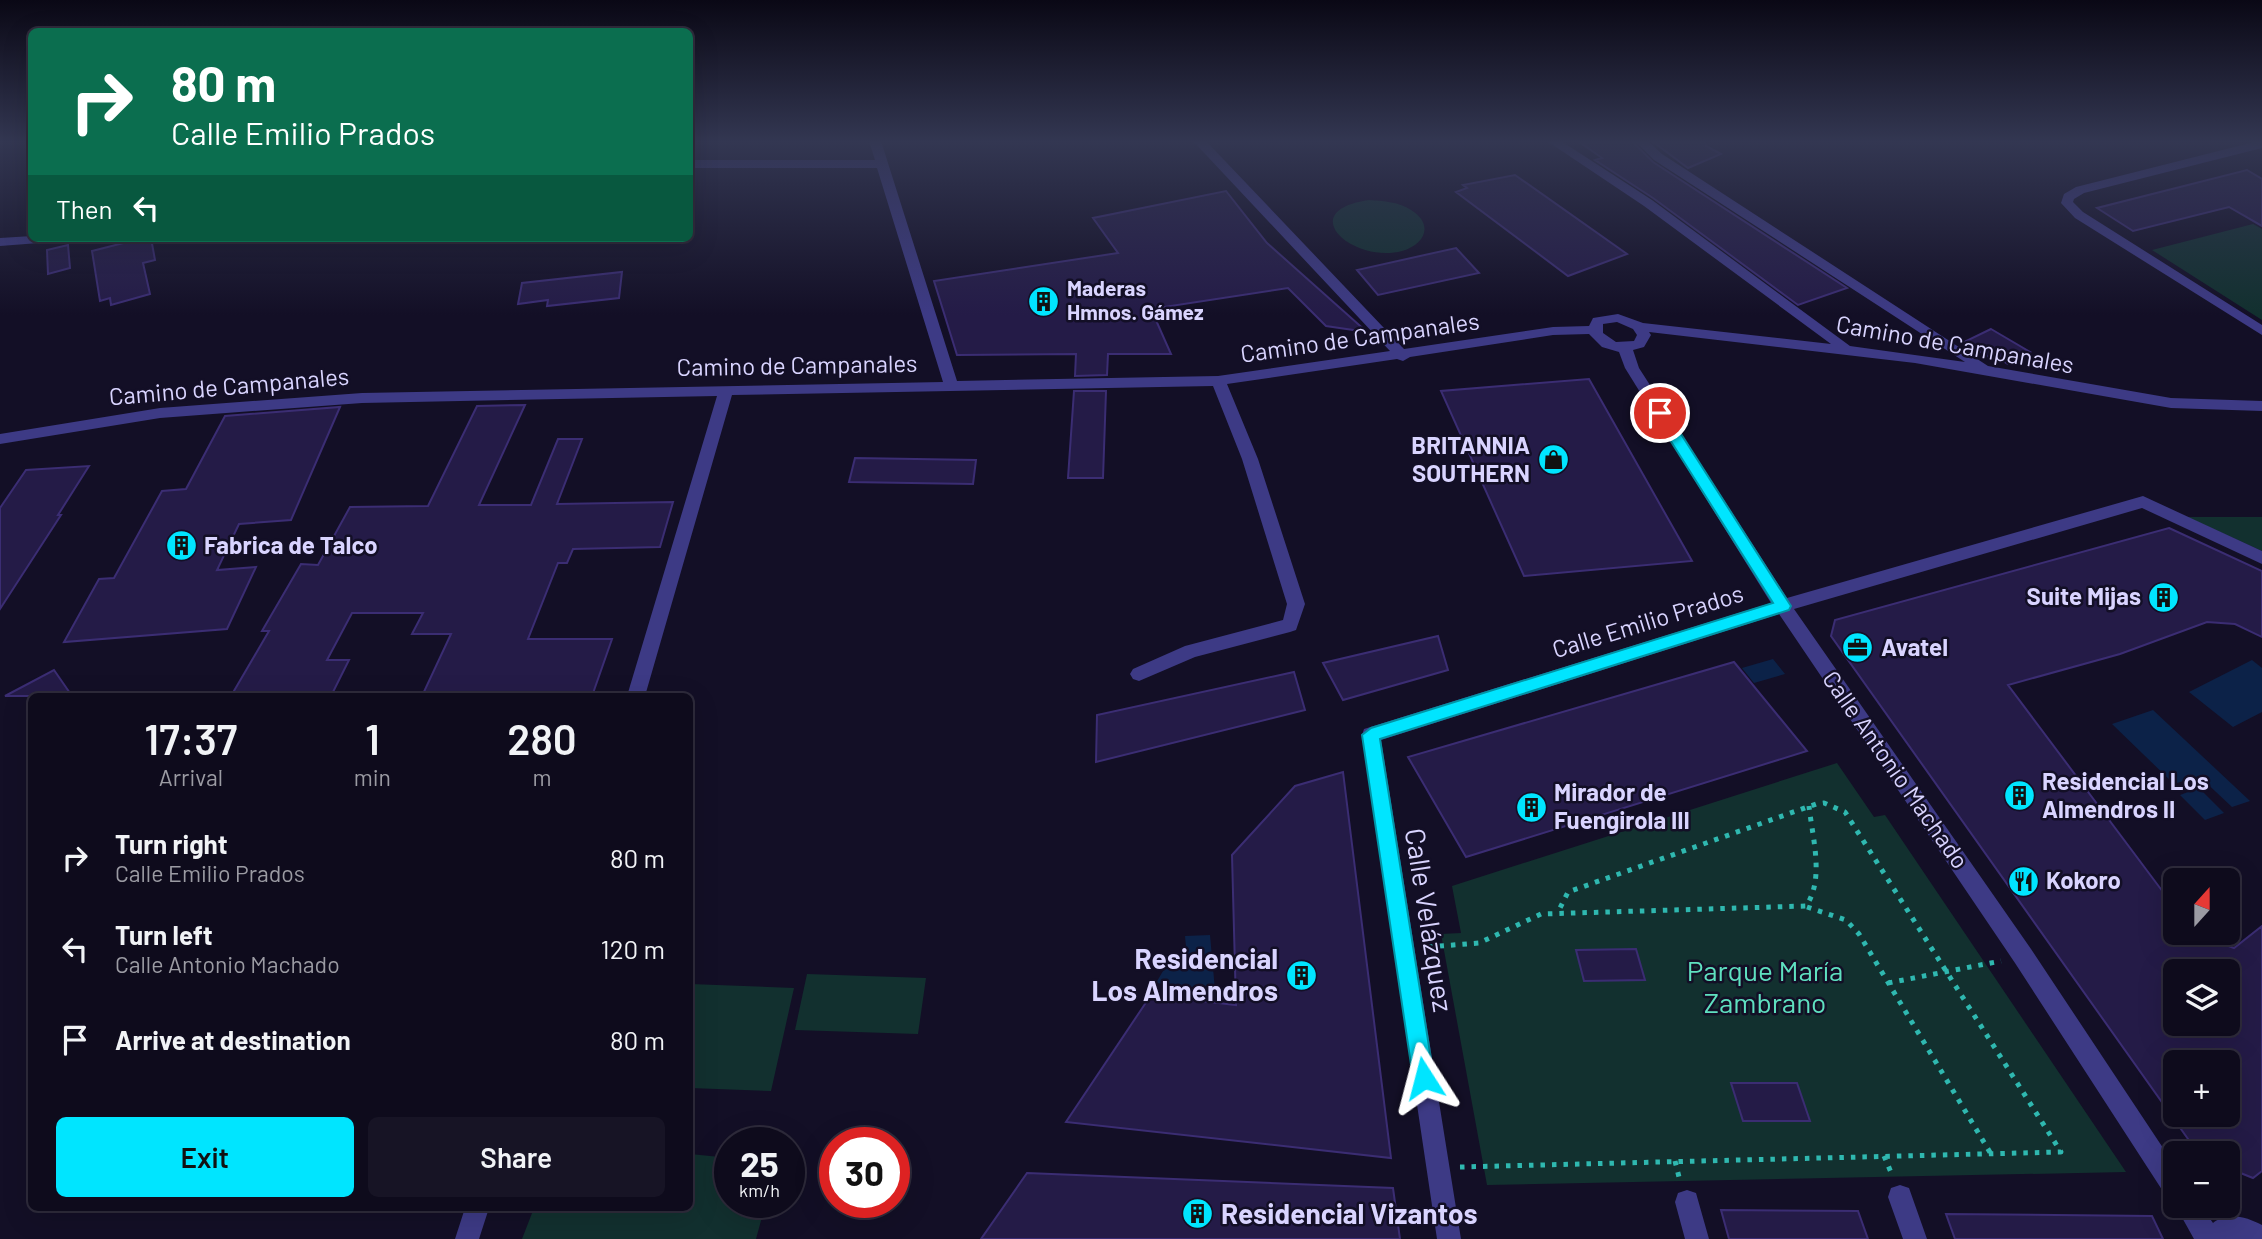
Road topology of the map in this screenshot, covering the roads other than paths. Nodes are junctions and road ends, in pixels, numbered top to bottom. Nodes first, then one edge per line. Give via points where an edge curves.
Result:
1 (892, 199) edge
2 (1254, 199) edge
3 (1643, 199) edge
4 (1722, 199) edge
5 (2068, 199) edge
6 (28, 240) edge
7 (0, 242) edge
8 (1639, 327) junction
9 (1594, 330) junction
10 (2262, 331) edge
11 (1625, 347) junction
12 (1846, 348) junction
13 (1403, 356) junction
14 (1987, 369) junction
15 (1218, 381) junction
16 (951, 385) junction
17 (726, 390) junction
18 (2262, 406) edge
19 (0, 439) edge
20 (2262, 558) edge
21 (1783, 606) junction
22 (1139, 674) dead end
23 (637, 693) edge
24 (1371, 735) joint
25 (2163, 1169) edge
26 (1900, 1198) dead end
27 (1687, 1202) dead end
28 (476, 1211) edge
29 (2195, 1218) edge
30 (2262, 1238) edge
31 (467, 1239) edge
32 (1449, 1239) edge
33 (1697, 1239) edge
34 (1915, 1239) edge
35 (2208, 1239) edge
36 (2216, 1239) edge

1 - 16 street
2 - 13 street
3 - 12 street
4 - 14 street
5 - 10 street via 2079,215
6 - 7 street
8 - 9 street, Camino de Campanales via 1610,318 1598,321
8 - 11 street via 1643,340
8 - 12 street, Camino de Campanales
9 - 11 street via 1608,344
9 - 13 street, Camino de Campanales via 1553,331
11 - 21 street, Calle Antonio Machado via 1632,368
12 - 14 street, Camino de Campanales
13 - 15 street, Camino de Campanales
14 - 18 street, Camino de Campanales via 2171,403
15 - 16 street, Camino de Campanales
15 - 22 street via 1250,459 1296,604 1295,617 1290,625 1191,652
16 - 17 street, Camino de Campanales
17 - 19 street, Camino de Campanales via 349,399 160,413
17 - 23 street
20 - 21 street, Calle Emilio Prados via 2143,502
21 - 24 street, Calle Emilio Prados
21 - 25 street, Calle Antonio Machado
24 - 32 street, Calle Velázquez
26 - 34 street
27 - 33 street
28 - 31 street
29 - 35 street
30 - 36 street via 2234,1228 2224,1229

